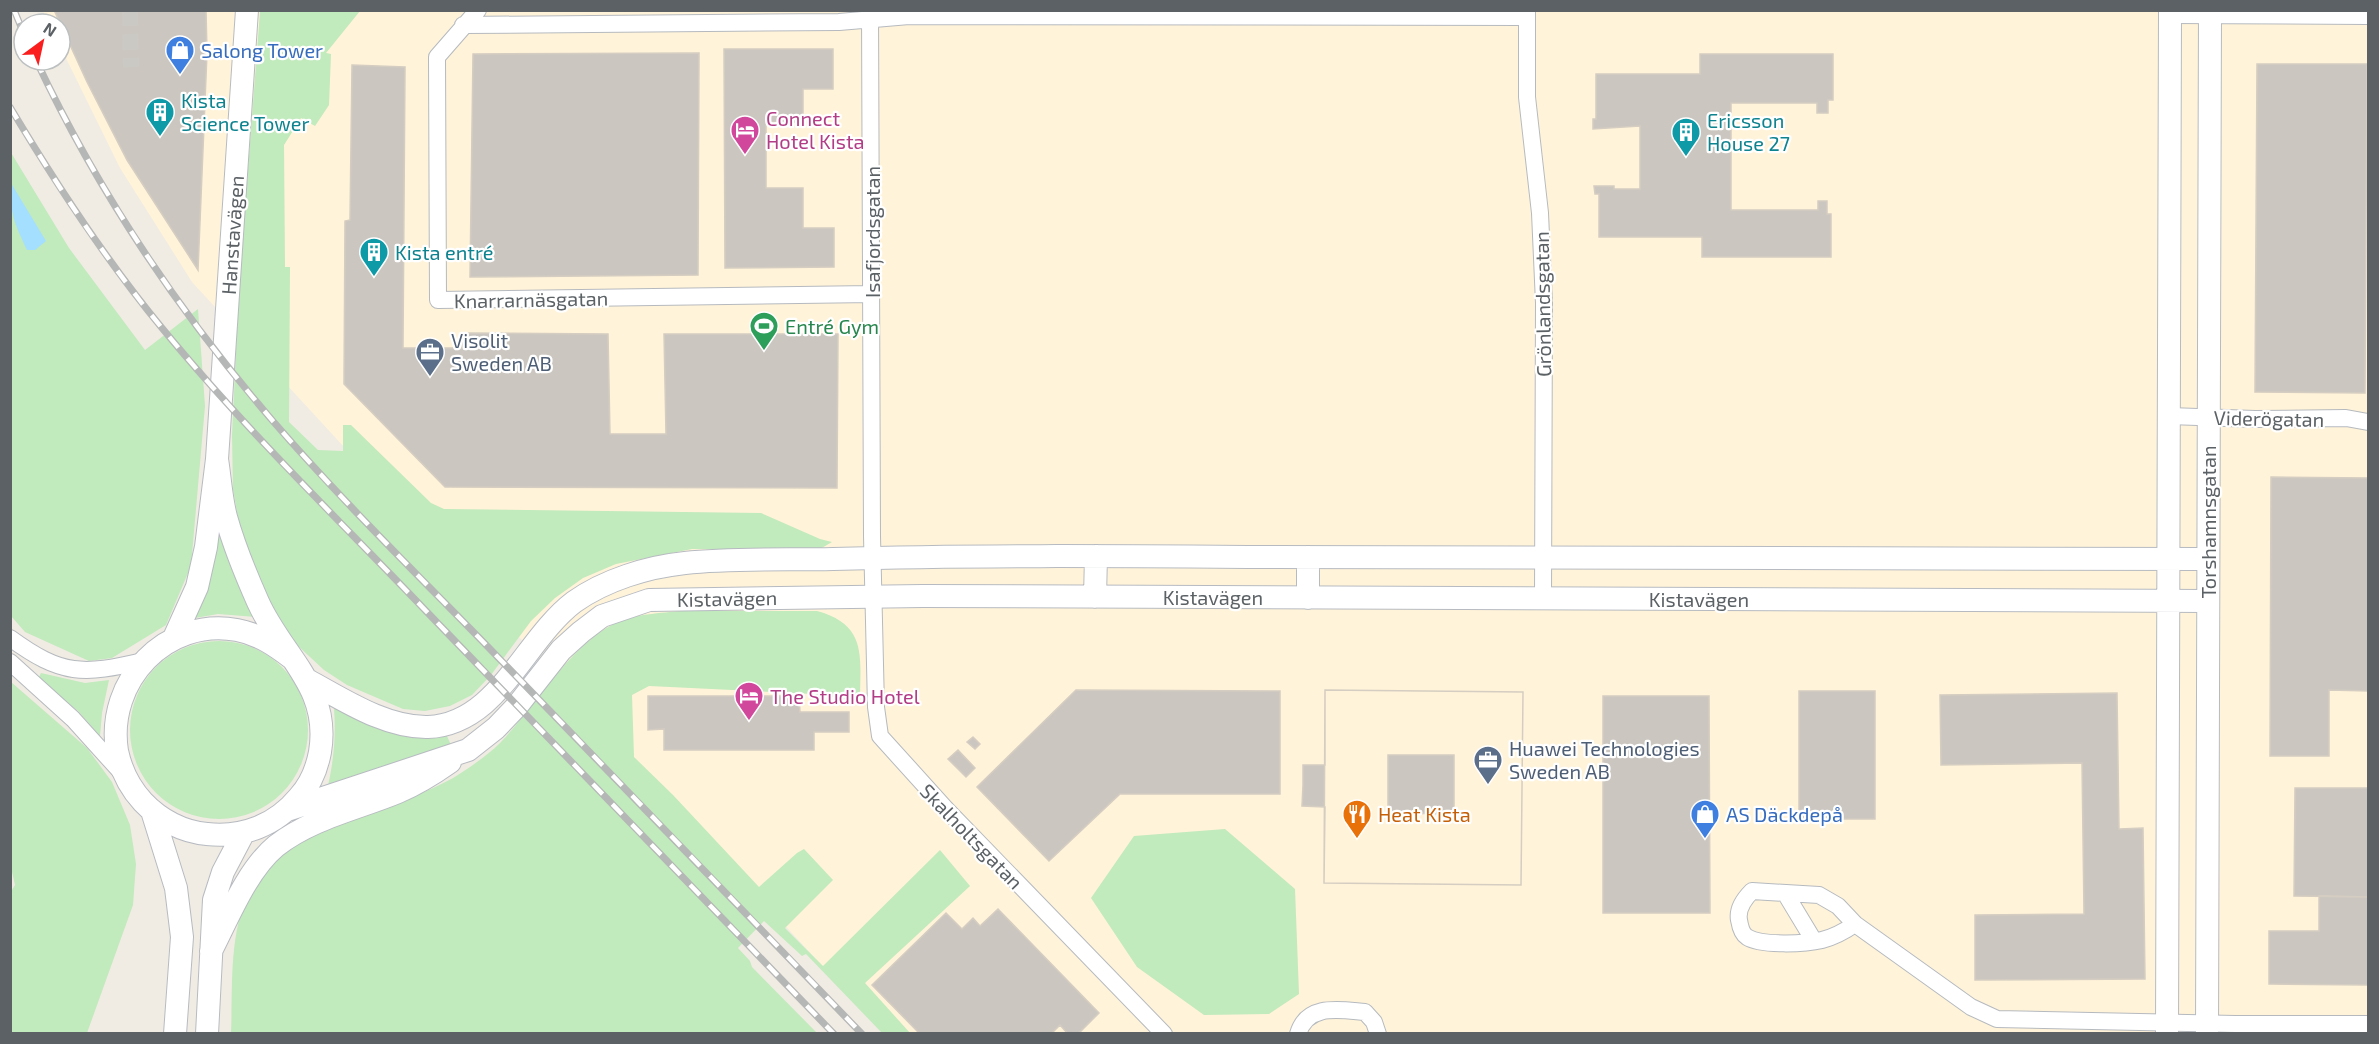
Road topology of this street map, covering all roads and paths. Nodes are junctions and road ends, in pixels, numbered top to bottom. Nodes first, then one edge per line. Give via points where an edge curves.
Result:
1 (247, 10) edge
2 (478, 10) edge
3 (2210, 12) edge
4 (1097, 13) edge
5 (2170, 13) edge
6 (1309, 14) edge
7 (1527, 14) edge
8 (870, 15) edge
9 (2368, 16) edge
10 (463, 25) junction
11 (872, 294) junction
12 (2169, 416) junction
13 (2208, 417) junction
14 (2368, 422) edge
15 (217, 459) junction
16 (1096, 556) junction
17 (1308, 557) junction
18 (873, 558) junction
19 (1544, 558) junction
20 (2169, 559) junction
21 (2208, 559) junction
22 (874, 597) junction
23 (1095, 597) junction
24 (1308, 598) junction
25 (1543, 599) junction
26 (2169, 601) junction
27 (2208, 601) junction
28 (10, 638) edge
29 (174, 639) junction
30 (292, 659) junction
31 (143, 661) junction
32 (10, 662) edge
33 (309, 681) junction
34 (468, 750) junction
35 (127, 780) junction
36 (287, 810) junction
37 (152, 811) junction
38 (244, 832) junction
39 (1785, 892) junction
40 (1856, 924) junction
41 (1814, 941) junction
42 (211, 951) junction
43 (2368, 1024) edge
44 (2167, 1028) edge
45 (2208, 1028) edge
46 (175, 1034) edge
47 (207, 1034) edge
48 (1164, 1034) edge
49 (1298, 1034) edge
50 (1378, 1034) edge

1 - 15 street, Hanstavägen
2 - 10 street, Knarrarnäsgatan
3 - 5 street
3 - 9 street
3 - 13 street, Torshamnsgatan
4 - 6 street
4 - 8 street
5 - 12 street, Torshamnsgatan
6 - 7 street
7 - 19 street, Grönlandsgatan via 1527,97 1540,213 1544,303
8 - 10 street
8 - 11 street, Isafjordsgatan
10 - 11 street, Knarrarnäsgatan via 437,57 438,300
11 - 18 street, Isafjordsgatan
12 - 13 street, Viderögatan
12 - 20 street, Torshamnsgatan
13 - 14 street, Viderögatan via 2346,418
13 - 21 street, Torshamnsgatan
15 - 29 street, Hanstavägen via 197,587
15 - 30 street, Hanstavägen via 226,516 244,569 259,605
16 - 17 street, Kistavägen
16 - 18 street, Kistavägen
16 - 23 street
17 - 19 street, Kistavägen
17 - 24 street
18 - 22 street, Isafjordsgatan
18 - 33 street, Kistavägen via 686,563 625,577 575,601 541,633 495,693 450,724 401,724 374,715
19 - 20 street, Kistavägen
19 - 25 street, Grönlandsgatan
20 - 21 street, Kistavägen
20 - 26 street, Torshamnsgatan
21 - 27 street, Torshamnsgatan
22 - 23 street, Kistavägen
22 - 34 street, Kistavägen via 676,598 649,600 602,616 561,650 517,706
22 - 48 street, Skalholtsgatan via 880,736
23 - 24 street, Kistavägen
24 - 25 street, Kistavägen
25 - 26 street, Kistavägen
26 - 27 street, Kistavägen
26 - 44 street, Torshamnsgatan
27 - 45 street, Torshamnsgatan
28 - 31 street via 48,662 68,668 106,670
29 - 30 street, Hanstavägen via 215,628 237,630 276,646
29 - 31 street, Hanstavägen
30 - 33 street, Hanstavägen
31 - 35 street, Hanstavägen via 130,678 116,718 117,750
32 - 35 street via 73,719
33 - 36 street, Hanstavägen via 321,719 319,759 312,778
34 - 36 street, Kistavägen
34 - 42 street via 424,780 340,812 275,847 234,904
35 - 37 street, Hanstavägen
36 - 38 street, Hanstavägen
37 - 38 street, Hanstavägen via 195,833
37 - 46 street, Hanstavägen via 176,888 182,937
38 - 42 street via 214,900
39 - 40 street via 1819,895 1838,906
39 - 41 street
39 - 41 street via 1752,891 1744,898 1738,918 1742,931 1746,937 1762,942
40 - 41 street via 1845,932
40 - 44 street via 1971,1007 1997,1019
42 - 47 street
43 - 45 street
44 - 45 street
49 - 50 street via 1307,1017 1317,1011 1334,1010 1365,1012

